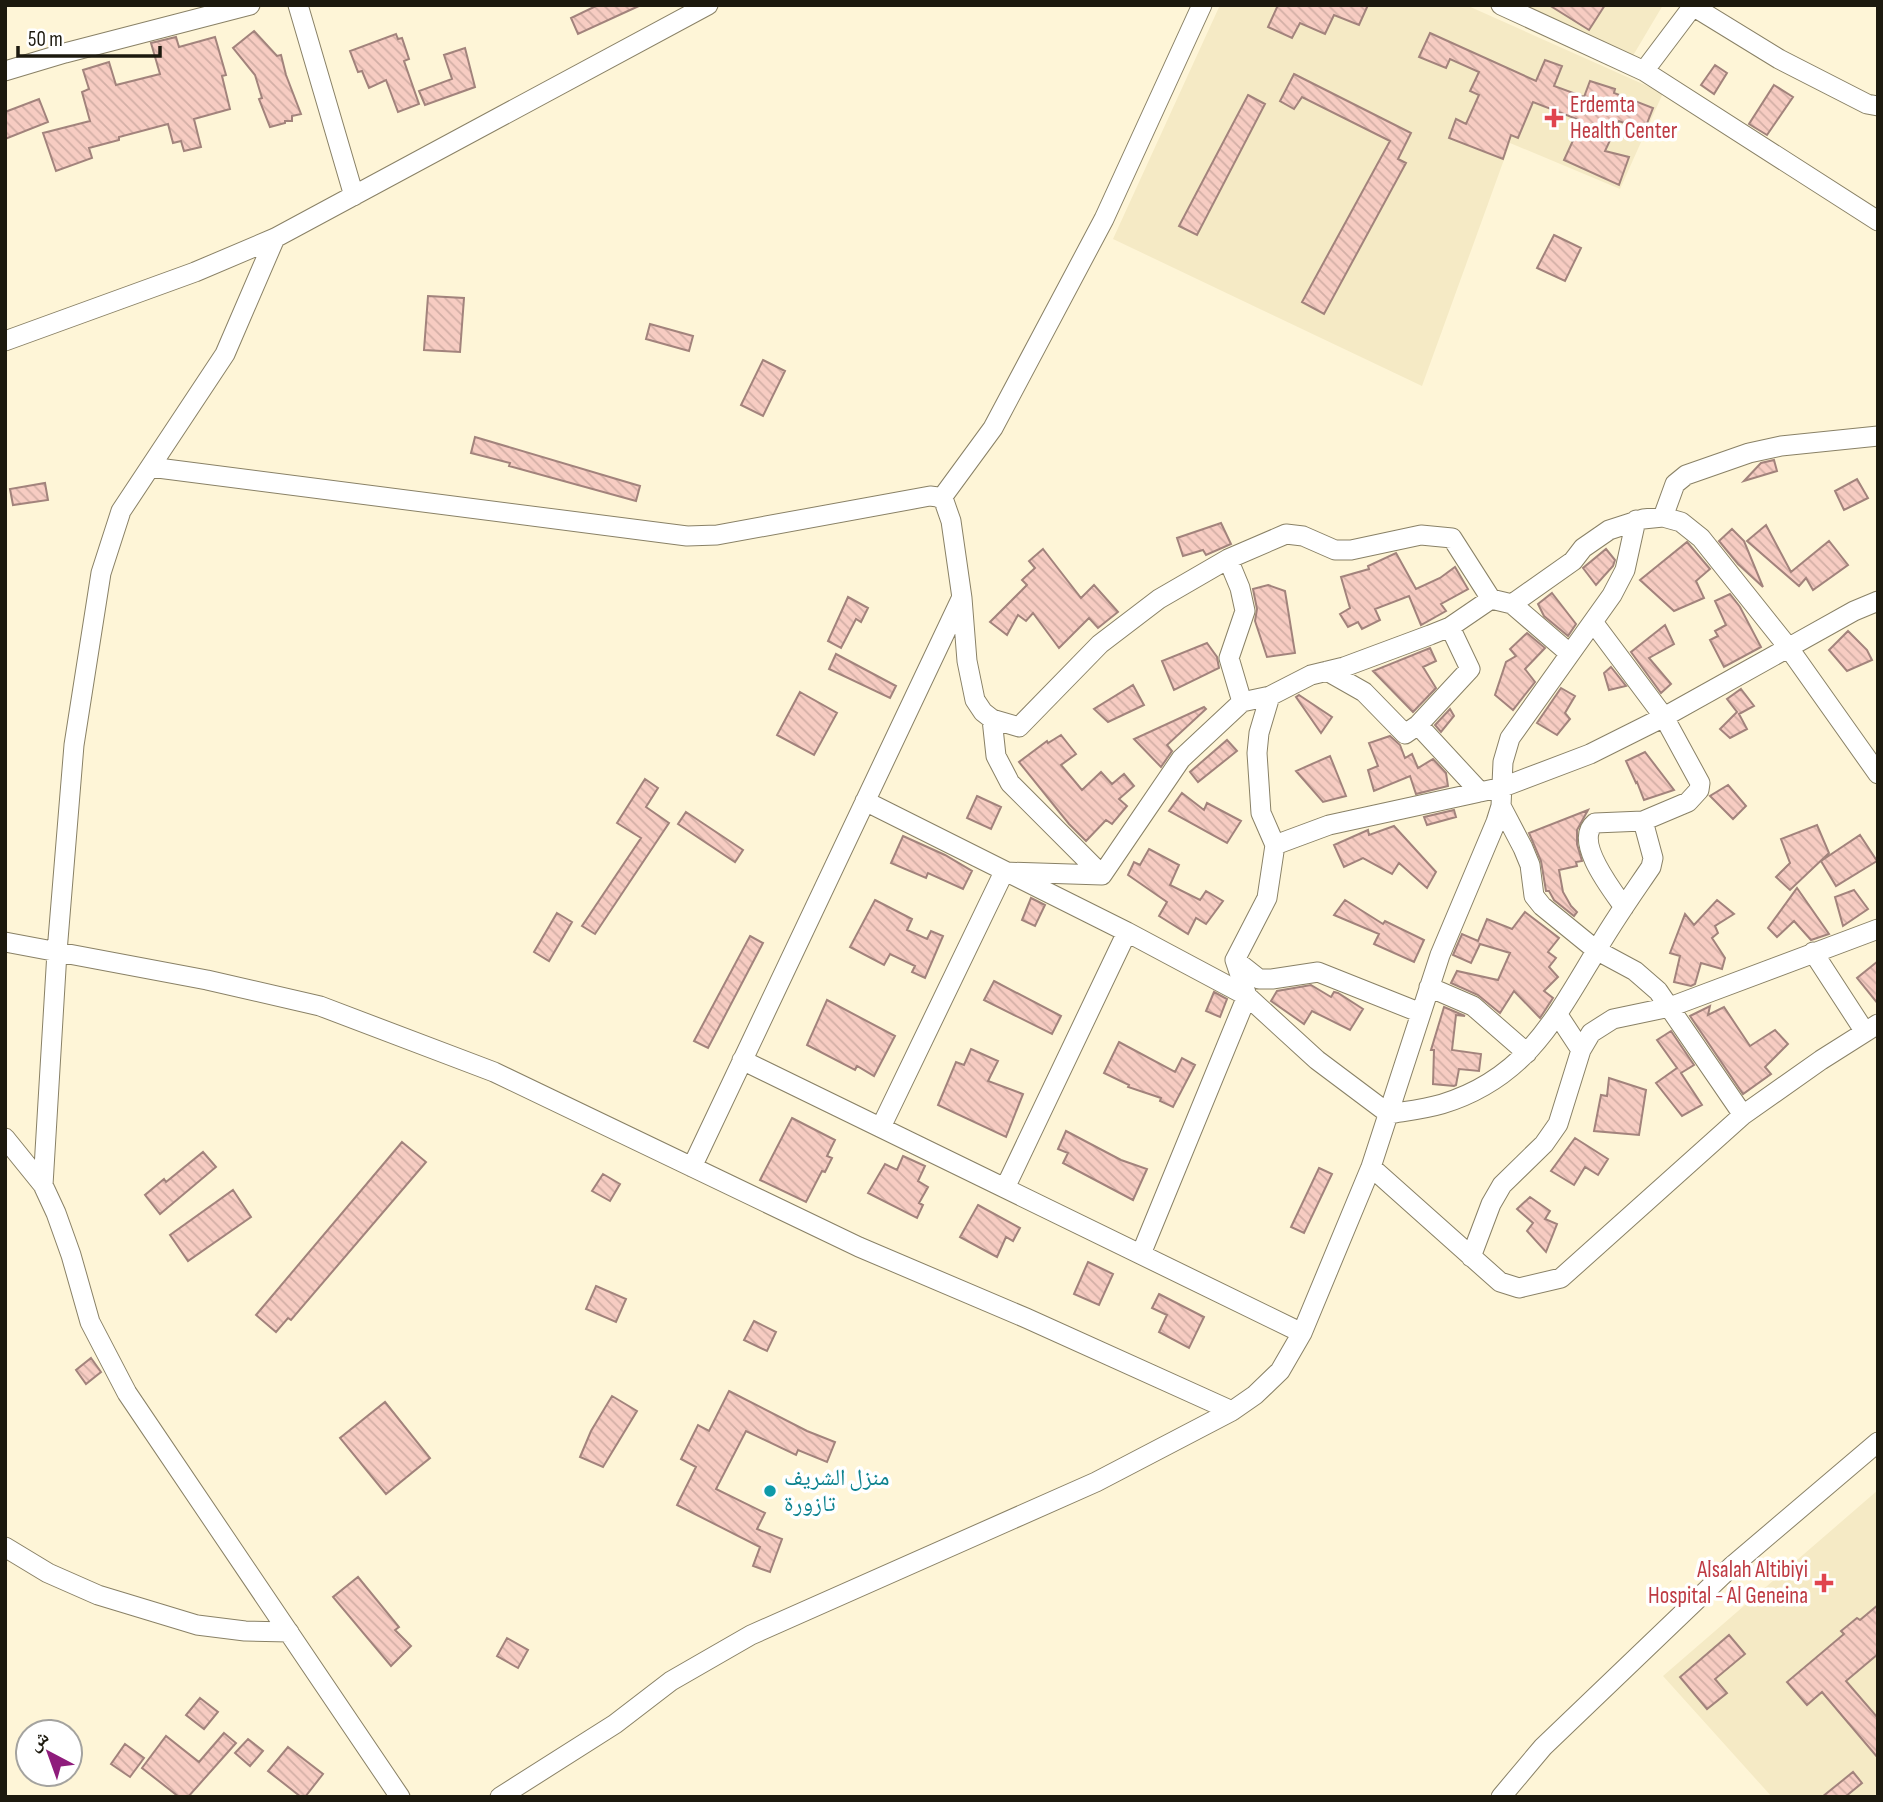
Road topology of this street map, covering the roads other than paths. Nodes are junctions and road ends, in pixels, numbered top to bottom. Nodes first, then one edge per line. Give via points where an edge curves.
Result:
1 (250, 5) edge
2 (299, 5) edge
3 (708, 5) edge
4 (1202, 5) edge
5 (1501, 5) edge
6 (1692, 6) edge
7 (5, 71) edge
8 (1644, 71) junction
9 (1878, 106) edge
10 (354, 196) junction
11 (1878, 221) edge
12 (275, 239) junction
13 (5, 341) edge
14 (1878, 436) edge
15 (150, 467) junction
16 (941, 499) junction
17 (1663, 517) junction
18 (1636, 520) junction
19 (1228, 559) junction
20 (962, 598) junction
21 (1492, 598) junction
22 (1878, 601) edge
23 (1512, 604) junction
24 (1593, 622) junction
25 (1450, 627) junction
26 (1788, 647) junction
27 (1569, 653) junction
28 (1327, 671) junction
29 (1270, 696) junction
30 (1242, 702) junction
31 (1664, 717) junction
32 (992, 719) junction
33 (1418, 725) junction
34 (1878, 774) edge
35 (1480, 792) junction
36 (1502, 796) junction
37 (865, 801) junction
38 (1643, 821) junction
39 (1275, 845) junction
40 (1004, 872) junction
41 (1102, 875) junction
42 (1624, 907) junction
43 (1878, 929) edge
44 (1127, 932) junction
45 (5, 942) edge
46 (1596, 950) junction
47 (57, 952) junction
48 (1813, 952) junction
49 (1235, 960) junction
50 (1429, 987) junction
51 (1247, 996) junction
52 (1670, 1007) junction
53 (1421, 1013) junction
54 (1558, 1015) junction
55 (1871, 1028) edge
56 (1581, 1050) junction
57 (1527, 1053) junction
58 (743, 1060) junction
59 (1389, 1114) junction
60 (1743, 1115) junction
61 (881, 1127) junction
62 (5, 1138) edge
63 (692, 1167) junction
64 (1371, 1167) junction
65 (43, 1185) junction
66 (1005, 1188) junction
67 (1141, 1254) junction
68 (1471, 1257) junction
69 (1302, 1333) junction
70 (1232, 1411) junction
71 (1878, 1442) edge
72 (5, 1547) edge
73 (289, 1632) junction
74 (400, 1797) edge
75 (500, 1797) edge
76 (1501, 1797) edge

1 - 7 street
2 - 10 street
3 - 10 street
4 - 16 street via 1097,231 993,428
5 - 8 street
6 - 8 street
6 - 9 street via 1779,60
8 - 11 street
10 - 12 street
12 - 13 street
12 - 15 street via 225,354
14 - 17 street via 1781,446 1686,475 1675,484
15 - 16 street via 687,536 717,535 930,496
15 - 47 street via 121,511 101,573 74,745
16 - 20 street via 951,522
17 - 18 street
17 - 26 street via 1681,522 1701,538
18 - 23 street via 1594,539 1573,561
18 - 24 street via 1625,570
19 - 21 street via 1286,534 1335,550 1422,535 1452,538
19 - 30 street via 1245,611 1229,658
19 - 32 street via 1159,599 1100,644 1019,727
20 - 32 street via 975,700
20 - 37 street
21 - 23 street
21 - 25 street
22 - 26 street
23 - 27 street
24 - 27 street
24 - 31 street
25 - 28 street
25 - 33 street via 1470,669
26 - 31 street
26 - 34 street
27 - 36 street via 1510,738 1503,762
28 - 29 street
28 - 33 street via 1364,692 1405,734
29 - 30 street
29 - 39 street via 1257,753 1261,813
30 - 41 street via 1181,759
31 - 36 street
31 - 38 street via 1700,783 1699,790 1688,802
32 - 41 street via 996,756 1010,783
33 - 35 street
35 - 36 street
35 - 39 street via 1329,825
36 - 46 street via 1530,865 1534,896
36 - 50 street
37 - 40 street
37 - 58 street
38 - 42 street via 1653,858
38 - 42 street via 1595,823 1589,828 1592,856
39 - 49 street via 1267,898
40 - 41 street
40 - 44 street
40 - 61 street
42 - 46 street
43 - 48 street
44 - 51 street
44 - 66 street
45 - 47 street
46 - 52 street via 1635,971
46 - 54 street
47 - 63 street via 320,1006 494,1073
47 - 65 street
48 - 52 street
48 - 55 street
49 - 51 street
49 - 53 street via 1259,979 1318,971
50 - 53 street
50 - 57 street via 1473,1006
51 - 59 street via 1317,1060
51 - 67 street
52 - 56 street via 1613,1019 1591,1033
52 - 60 street
53 - 59 street
54 - 56 street
54 - 57 street
55 - 60 street
56 - 68 street via 1558,1124 1502,1185
57 - 59 street via 1476,1090 1442,1104
58 - 61 street
58 - 63 street
59 - 64 street
60 - 68 street via 1561,1278 1519,1288 1500,1282
61 - 66 street
62 - 65 street
63 - 70 street via 859,1247
64 - 68 street
64 - 69 street
65 - 73 street via 71,1255 90,1322 106,1355
66 - 67 street
67 - 69 street
69 - 70 street via 1280,1371
70 - 75 street via 1096,1482 751,1635 671,1681 615,1724
71 - 76 street via 1731,1567 1544,1746
72 - 73 street via 98,1595 197,1625
73 - 74 street

